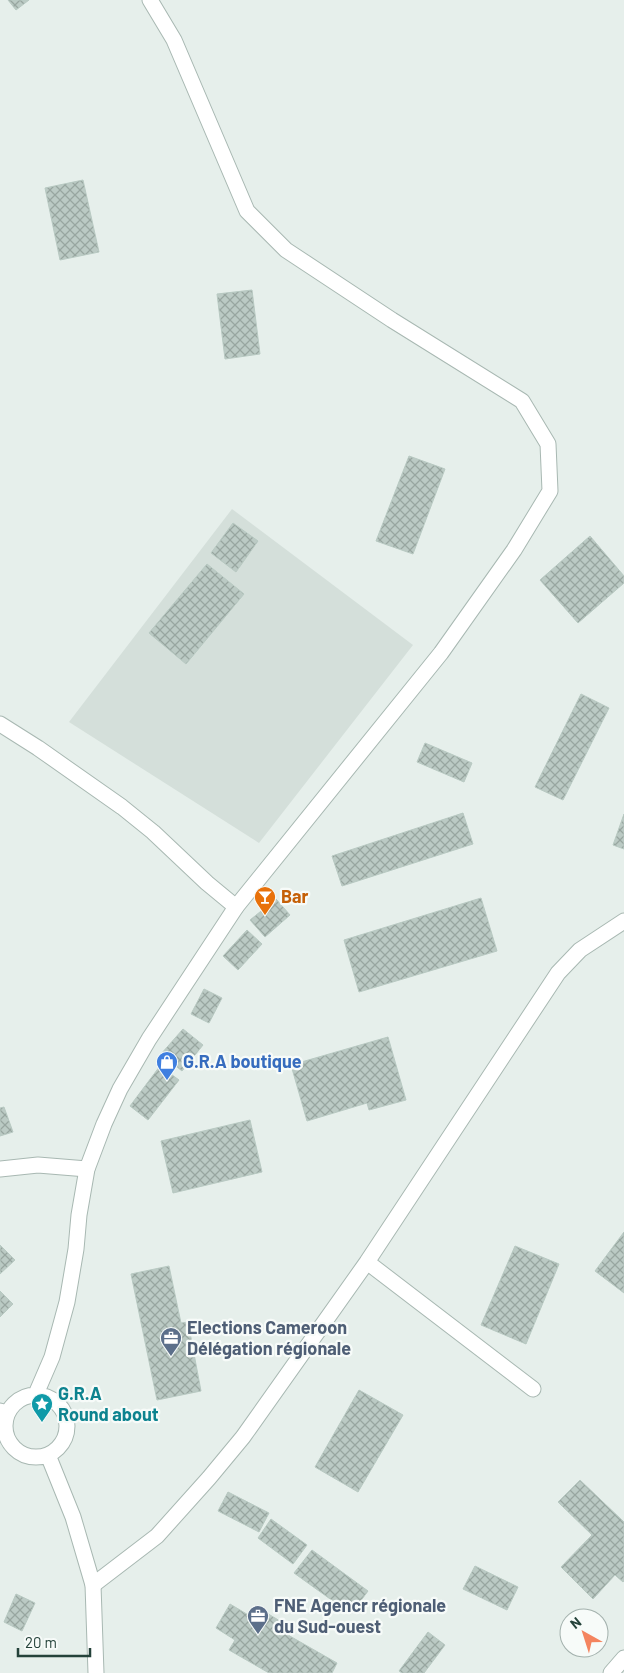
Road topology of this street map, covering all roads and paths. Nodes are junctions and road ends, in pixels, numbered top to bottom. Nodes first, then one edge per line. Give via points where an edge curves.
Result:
1 (150, 0) edge
2 (0, 724) edge
3 (236, 907) junction
4 (624, 921) edge
5 (0, 1169) edge
6 (87, 1169) junction
7 (368, 1262) junction
8 (533, 1389) dead end
9 (36, 1394) junction
10 (3, 1413) edge
11 (48, 1455) junction
12 (93, 1585) junction
13 (624, 1658) edge
14 (96, 1673) edge
15 (612, 1673) edge

1 - 3 street via 174,40 247,211 286,250 522,401 548,444 550,491 514,550 441,653
2 - 3 street via 122,807
3 - 6 street via 173,1000 120,1089
4 - 7 street via 580,950 558,973
5 - 6 street via 38,1165
6 - 9 street via 67,1302 52,1357
7 - 8 street
7 - 12 street via 209,1478 157,1536
9 - 10 street via 24,1397
9 - 11 street via 48,1397 66,1414 66,1438
10 - 11 street via 7,1439 14,1449 24,1456
11 - 12 street via 73,1517
12 - 14 street
13 - 15 street

